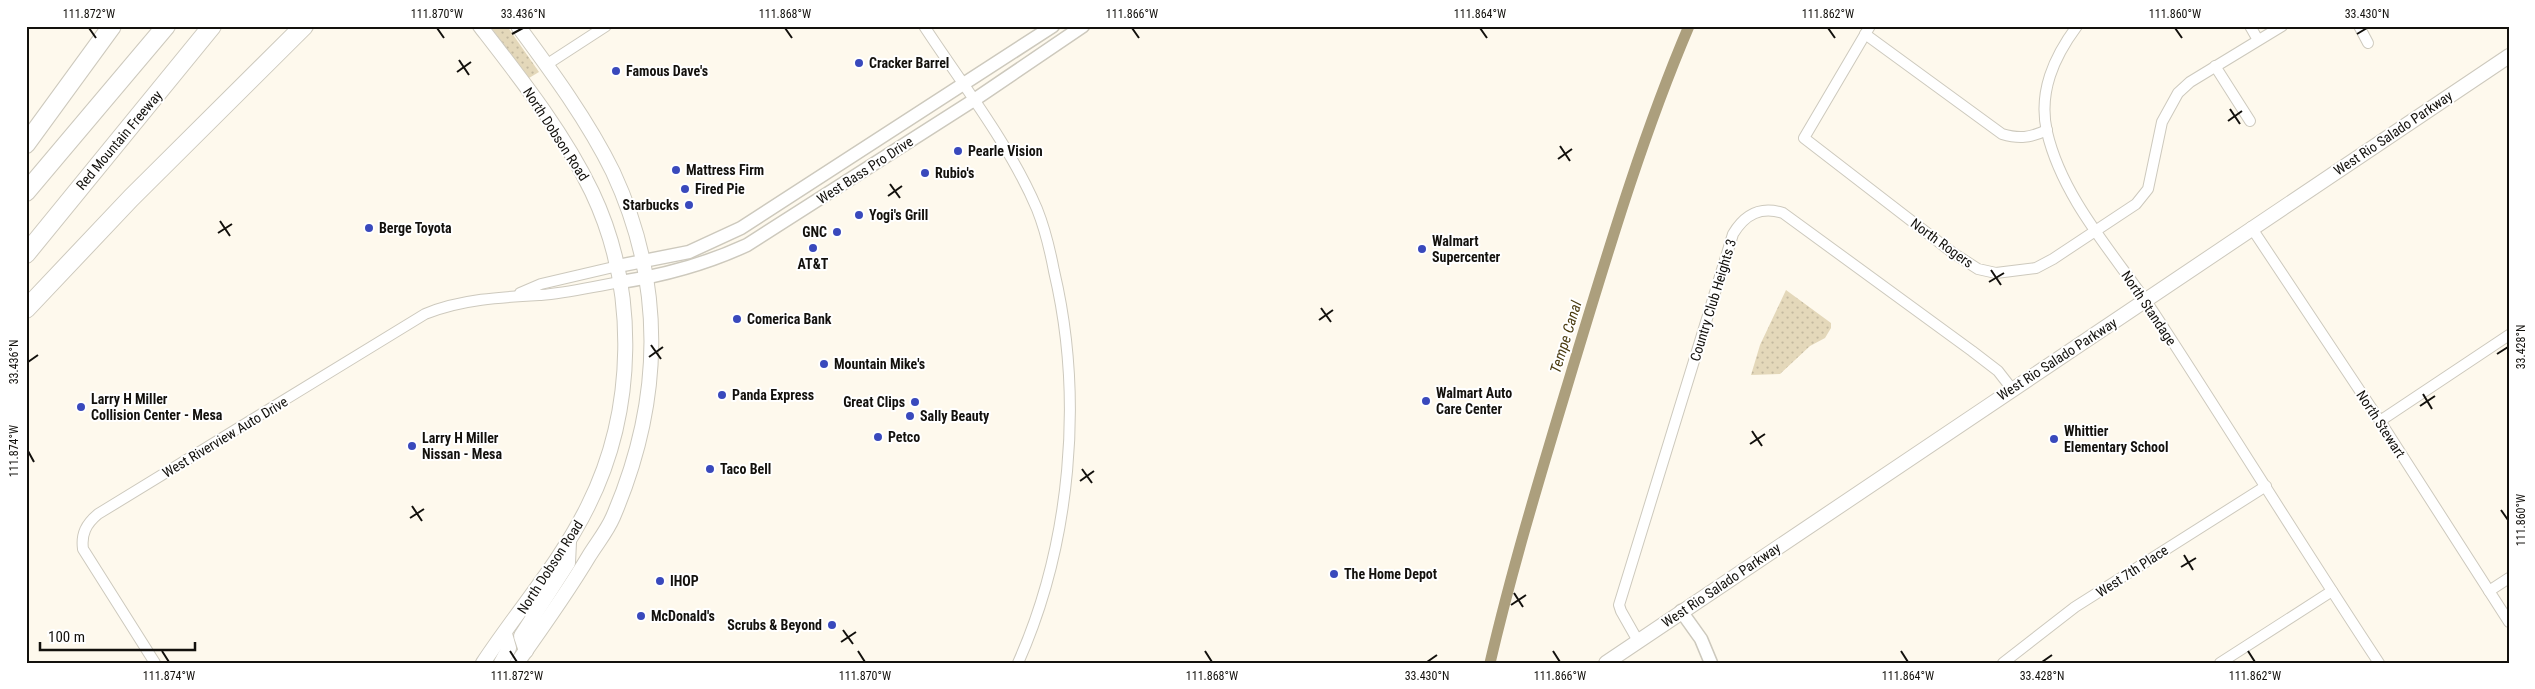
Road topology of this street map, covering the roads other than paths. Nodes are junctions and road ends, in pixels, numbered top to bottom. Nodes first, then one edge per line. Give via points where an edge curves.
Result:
1 (112, 26) edge
2 (166, 26) edge
3 (212, 26) edge
4 (304, 26) edge
5 (480, 26) edge
6 (518, 26) edge
7 (606, 26) edge
8 (924, 26) edge
9 (1053, 26) edge
10 (1083, 26) edge
11 (2077, 26) edge
12 (2250, 26) edge
13 (2282, 26) edge
14 (2359, 26) edge
15 (1868, 30) edge
16 (2258, 40) junction
17 (2368, 43) dead end
18 (2509, 56) edge
19 (546, 65) junction
20 (2215, 66) junction
21 (963, 84) junction
22 (974, 100) junction
23 (2250, 122) dead end
24 (2046, 130) junction
25 (26, 144) edge
26 (26, 192) edge
27 (2251, 227) junction
28 (2096, 232) junction
29 (26, 254) edge
30 (630, 264) junction
31 (633, 280) junction
32 (512, 296) junction
33 (2146, 301) junction
34 (26, 309) edge
35 (2509, 335) edge
36 (2012, 389) junction
37 (2380, 421) junction
38 (2266, 486) junction
39 (569, 541) junction
40 (2509, 578) edge
41 (2332, 591) junction
42 (2489, 591) junction
43 (1681, 611) junction
44 (2509, 622) edge
45 (505, 634) junction
46 (1638, 641) junction
47 (526, 651) junction
48 (155, 663) edge
49 (483, 663) edge
50 (501, 663) edge
51 (517, 663) edge
52 (1018, 663) edge
53 (1606, 663) edge
54 (1710, 663) edge
55 (2003, 663) edge
56 (2220, 663) edge
57 (2379, 663) edge

1 - 25 highway
2 - 26 highway
3 - 29 highway, Red Mountain Freeway
4 - 34 highway
5 - 30 main road, North Dobson Road via 533,95 578,166
6 - 19 main road, North Dobson Road
7 - 19 street
8 - 21 street
9 - 21 street, West Bass Pro Drive
10 - 22 street, West Bass Pro Drive
11 - 24 street, North Standage via 2063,44 2047,82
12 - 16 street
13 - 16 street, North Rogers
14 - 17 street
15 - 24 street via 2002,134 2033,137
15 - 28 street, North Rogers via 1804,138 1978,269 1996,273 2036,268
16 - 20 street, North Rogers
18 - 27 main road, West Rio Salado Parkway
19 - 30 main road, North Dobson Road via 613,172
20 - 23 street
20 - 28 street, North Rogers via 2190,82 2170,105 2162,122 2148,189 2136,204
21 - 22 street
21 - 30 street, West Bass Pro Drive via 741,228 689,252
22 - 31 street, West Bass Pro Drive via 747,244 694,267
22 - 52 street via 1012,160 1037,210 1058,288 1070,375 1071,428 1064,491 1050,566
24 - 28 street, North Standage via 2061,172
27 - 33 main road, West Rio Salado Parkway
27 - 37 street, North Stewart
28 - 33 street, North Standage
30 - 31 main road, North Dobson Road
30 - 31 main road, North Dobson Road
30 - 32 street, West Riverview Auto Drive via 541,284
31 - 32 street, West Riverview Auto Drive via 543,295
31 - 39 main road, North Dobson Road via 617,422 601,476
31 - 47 main road, North Dobson Road via 650,317 651,372 647,410 635,460 612,519 567,593
32 - 48 street, West Riverview Auto Drive via 441,308 425,314 90,521 83,535 84,549
33 - 36 main road, West Rio Salado Parkway
33 - 38 street, North Standage
35 - 37 street
36 - 43 main road, West Rio Salado Parkway
36 - 46 street, Country Club Heights 3 via 1998,371 1972,351 1783,213 1771,209 1748,215 1733,234 1620,605
37 - 42 street, North Stewart
38 - 41 street, North Standage
38 - 55 street, West 7th Place via 2075,607
39 - 45 main road, North Dobson Road
39 - 47 main road via 568,563 521,636
40 - 42 street
41 - 56 street
41 - 57 street, North Standage
42 - 44 street, North Stewart
43 - 46 main road, West Rio Salado Parkway
43 - 54 street via 1701,639
45 - 49 main road, North Dobson Road
45 - 50 main road via 508,648
46 - 53 main road, West Rio Salado Parkway
47 - 51 main road, North Dobson Road

